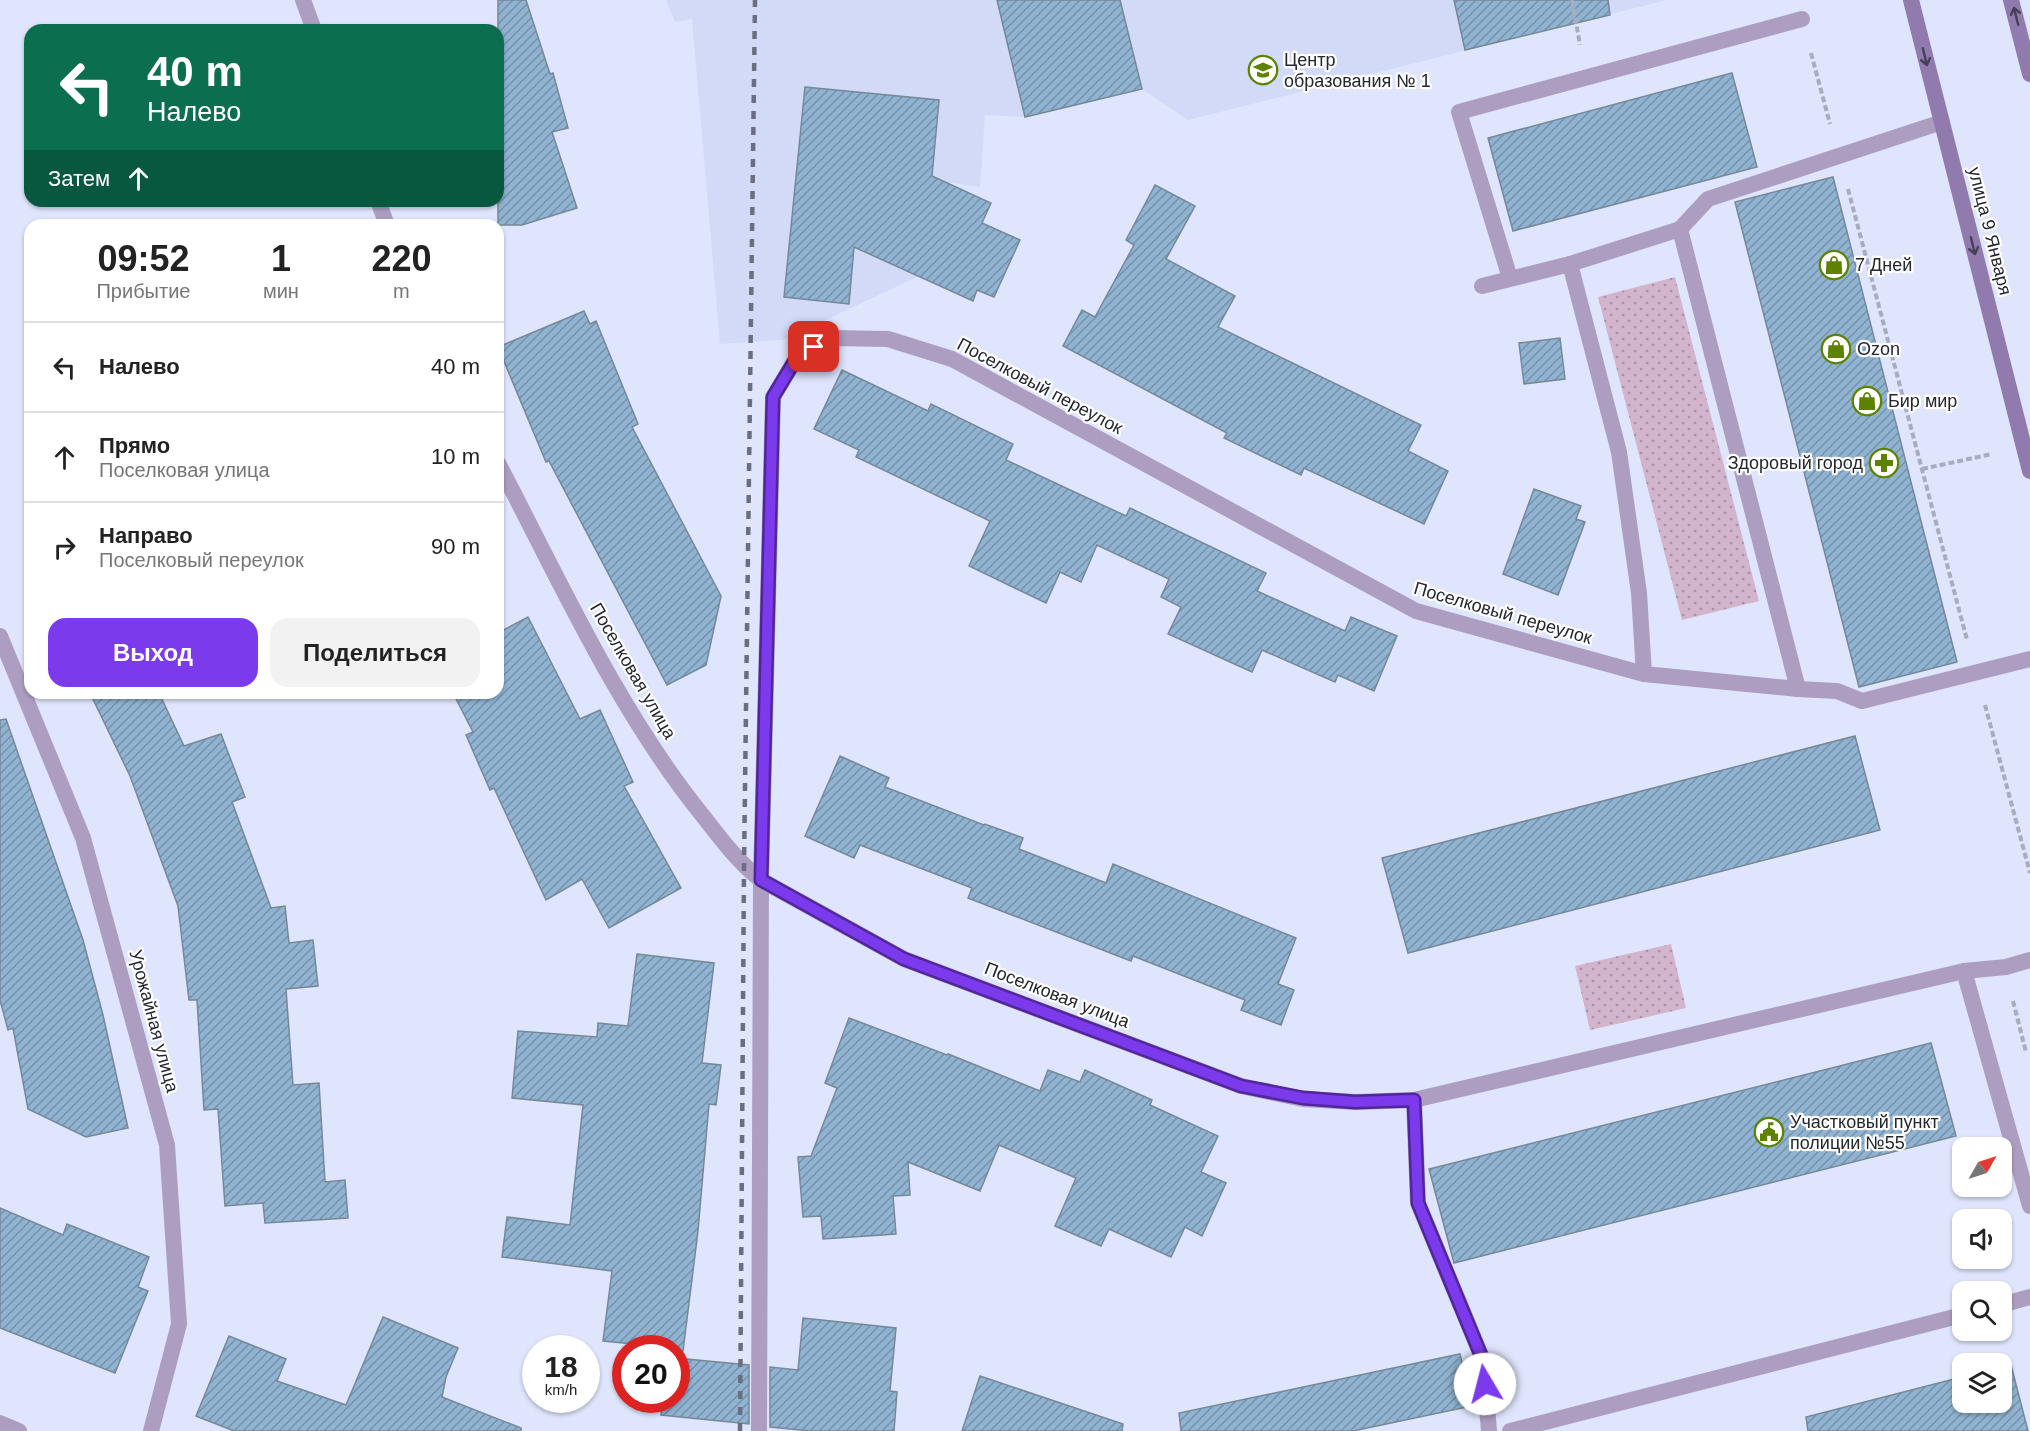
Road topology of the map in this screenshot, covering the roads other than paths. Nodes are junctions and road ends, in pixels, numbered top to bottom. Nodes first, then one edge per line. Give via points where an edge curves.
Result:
1 (303, 0) edge
2 (1911, 0) edge
3 (2012, 0) edge
4 (1802, 19) road end
5 (312, 24) edge
6 (2030, 74) edge
7 (1942, 122) junction
8 (1680, 229) junction
9 (1570, 264) junction
10 (1509, 278) junction
11 (1482, 286) dead end
12 (2030, 471) edge
13 (504, 474) edge
14 (0, 636) edge
15 (2030, 659) edge
16 (1644, 674) junction
17 (1798, 690) junction
18 (24, 694) edge
19 (26, 699) edge
20 (761, 880) junction
21 (2030, 960) edge
22 (1964, 971) junction
23 (1414, 1100) junction
24 (2030, 1206) edge
25 (2030, 1297) edge
26 (2012, 1302) edge
27 (1952, 1318) edge
28 (0, 1423) edge
29 (19, 1431) edge
30 (151, 1431) edge
31 (759, 1431) edge
32 (1489, 1431) edge
33 (1510, 1431) edge

1 - 5 street
2 -> 7 main road, улица 9 Января
6 -> 3 main road
4 - 10 street via 1459,112
7 - 8 street via 1708,199
7 -> 12 main road, улица 9 Января
8 - 9 street
8 - 17 street
9 - 10 street
9 - 16 street via 1619,452 1639,593
10 - 11 street
13 - 20 street, Поселковая улица via 612,680 673,779 744,867
14 - 18 street, Урожайная улица
15 - 17 street, Поселковый переулок via 1862,701 1837,691
16 - 17 street, Поселковый переулок
16 - 20 street, Поселковый переулок via 1416,611 952,359 888,339 832,338 797,357 773,397
19 - 30 street, Урожайная улица via 83,838 167,1145 180,1324
20 - 23 street, Поселковая улица via 904,959 1241,1086 1303,1098 1355,1102
20 - 31 street
21 - 22 street, Поселковая улица
22 - 23 street, Поселковая улица
22 - 24 street
23 - 32 street via 1418,1203 1483,1360
25 - 26 street
27 - 33 street
28 - 29 street

